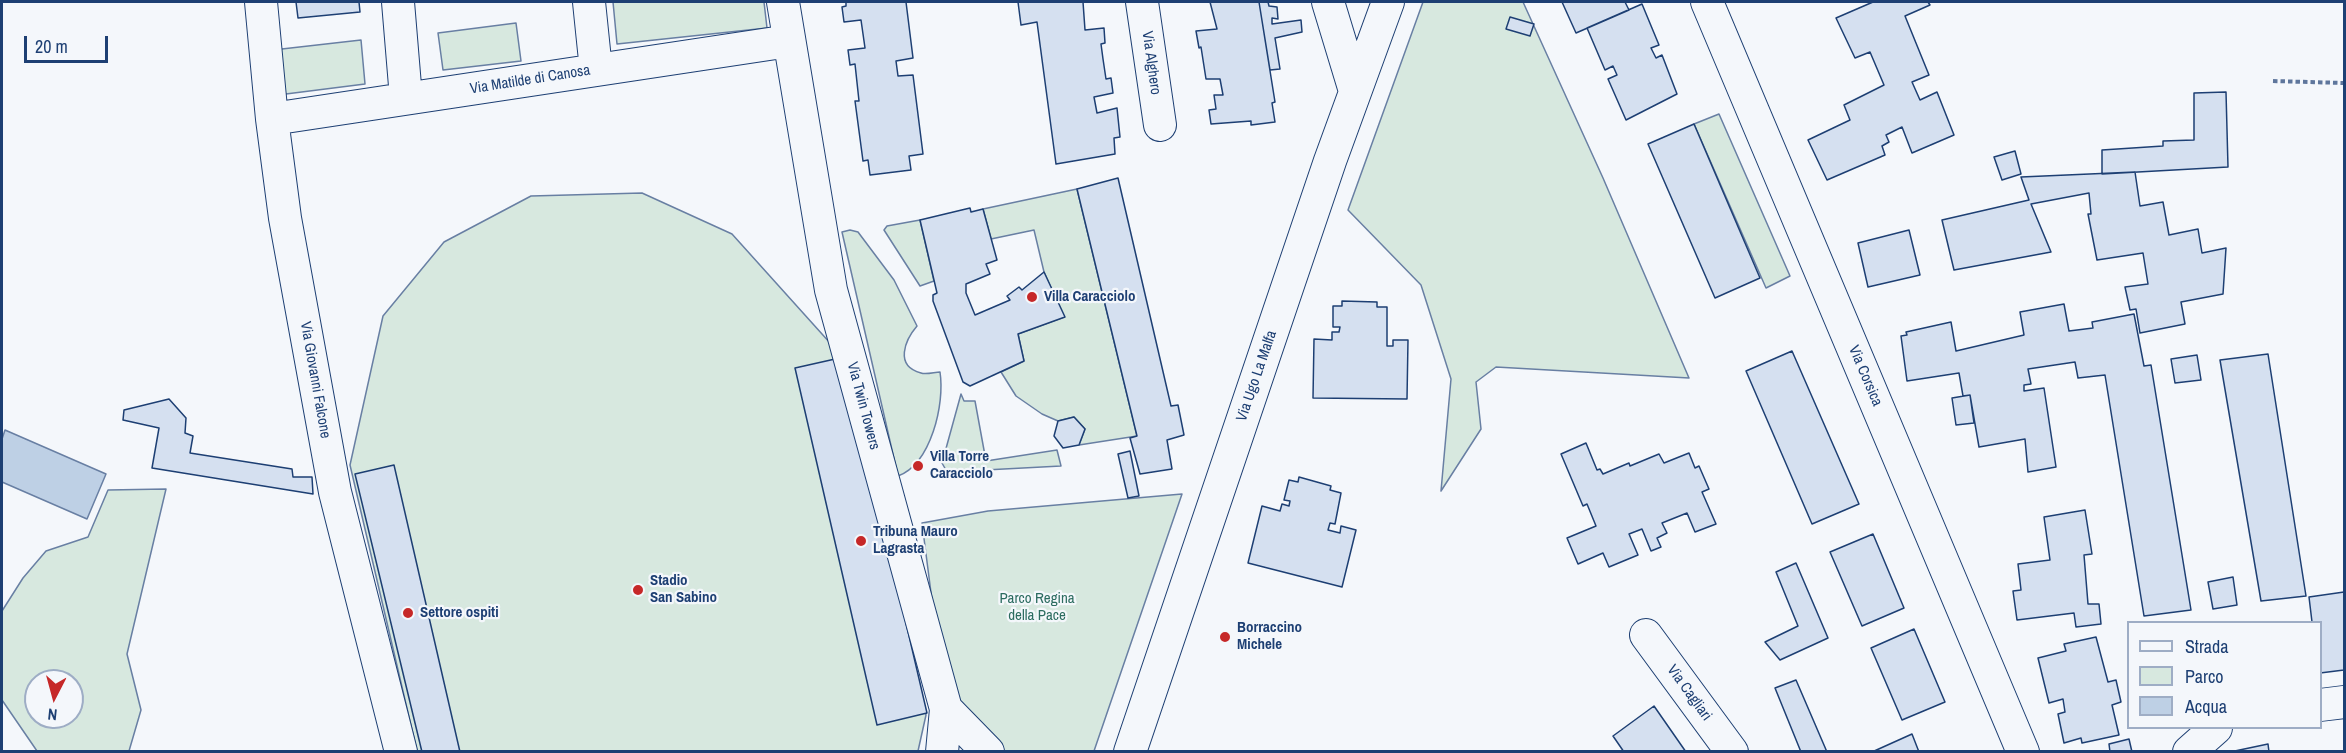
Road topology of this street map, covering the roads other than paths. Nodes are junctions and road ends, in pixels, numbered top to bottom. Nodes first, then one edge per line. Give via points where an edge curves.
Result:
1 (261, 2) edge
2 (398, 2) edge
3 (589, 2) edge
4 (783, 2) edge
5 (1142, 2) edge
6 (1328, 2) edge
7 (1388, 2) edge
8 (1707, 2) edge
9 (789, 41) junction
10 (596, 70) junction
11 (1355, 91) junction
12 (406, 98) junction
13 (272, 119) junction
14 (1160, 125) dead end
15 (1646, 635) dead end
16 (2344, 702) edge
17 (2322, 705) edge
18 (946, 709) junction
19 (2215, 729) edge
20 (401, 752) edge
21 (942, 752) edge
22 (988, 752) edge
23 (1130, 752) edge
24 (1732, 752) edge
25 (2023, 752) edge
26 (2189, 752) edge

1 - 13 street, Via Giovanni Falcone
2 - 12 street
3 - 10 street
4 - 9 street, Via Twin Towers
5 - 14 street, Via Alghero
6 - 11 street
7 - 11 street, Via Ugo La Malfa
8 - 25 street, Via Corsica
9 - 10 street, Via Matilde di Canosa
9 - 18 street, Via Twin Towers via 831,290
10 - 12 street, Via Matilde di Canosa
11 - 23 street, Via Ugo La Malfa
12 - 13 street, Via Matilde di Canosa
13 - 20 street, Via Giovanni Falcone via 285,218 335,492
15 - 24 street, Via Cagliari
16 - 17 street
18 - 21 street
18 - 22 street, Via Twin Towers
19 - 26 street

